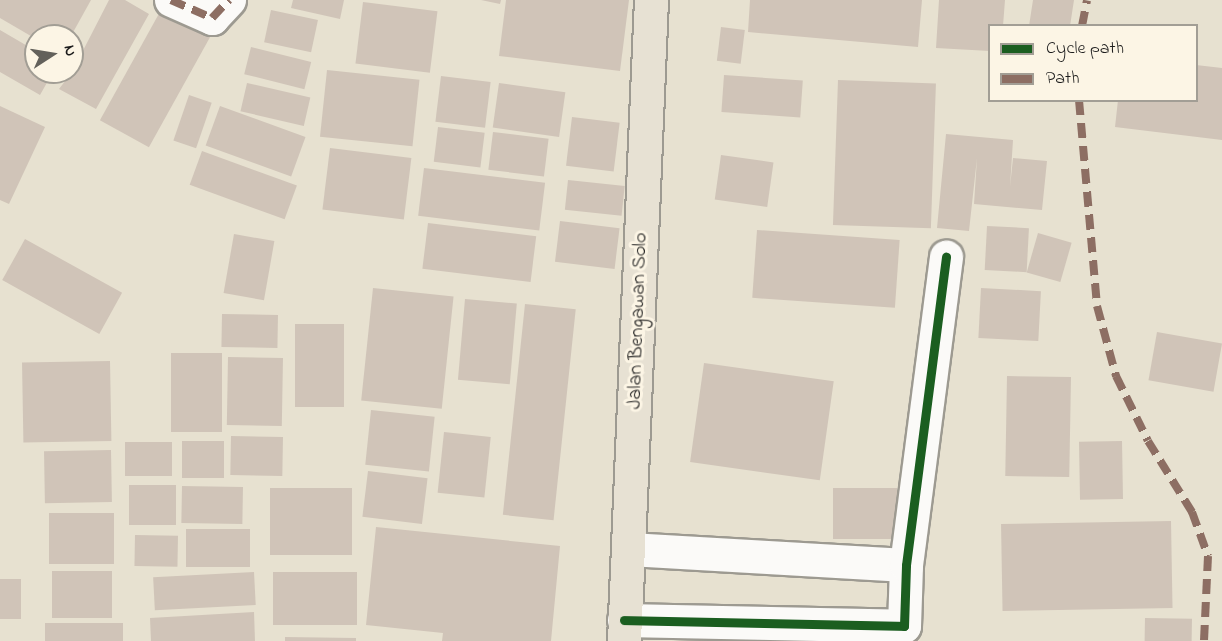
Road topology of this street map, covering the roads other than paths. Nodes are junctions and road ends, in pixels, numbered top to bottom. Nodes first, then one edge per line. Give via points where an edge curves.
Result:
1 (171, 0) edge
2 (651, 0) edge
3 (221, 9) edge
4 (946, 257) dead end
5 (629, 549) junction
6 (906, 565) junction
7 (624, 631) edge

1 - 3 street
2 - 5 main road, Jalan Bengawan Solo
4 - 6 street
5 - 6 street
5 - 7 main road, Jalan Bengawan Solo
6 - 7 street via 904,626

